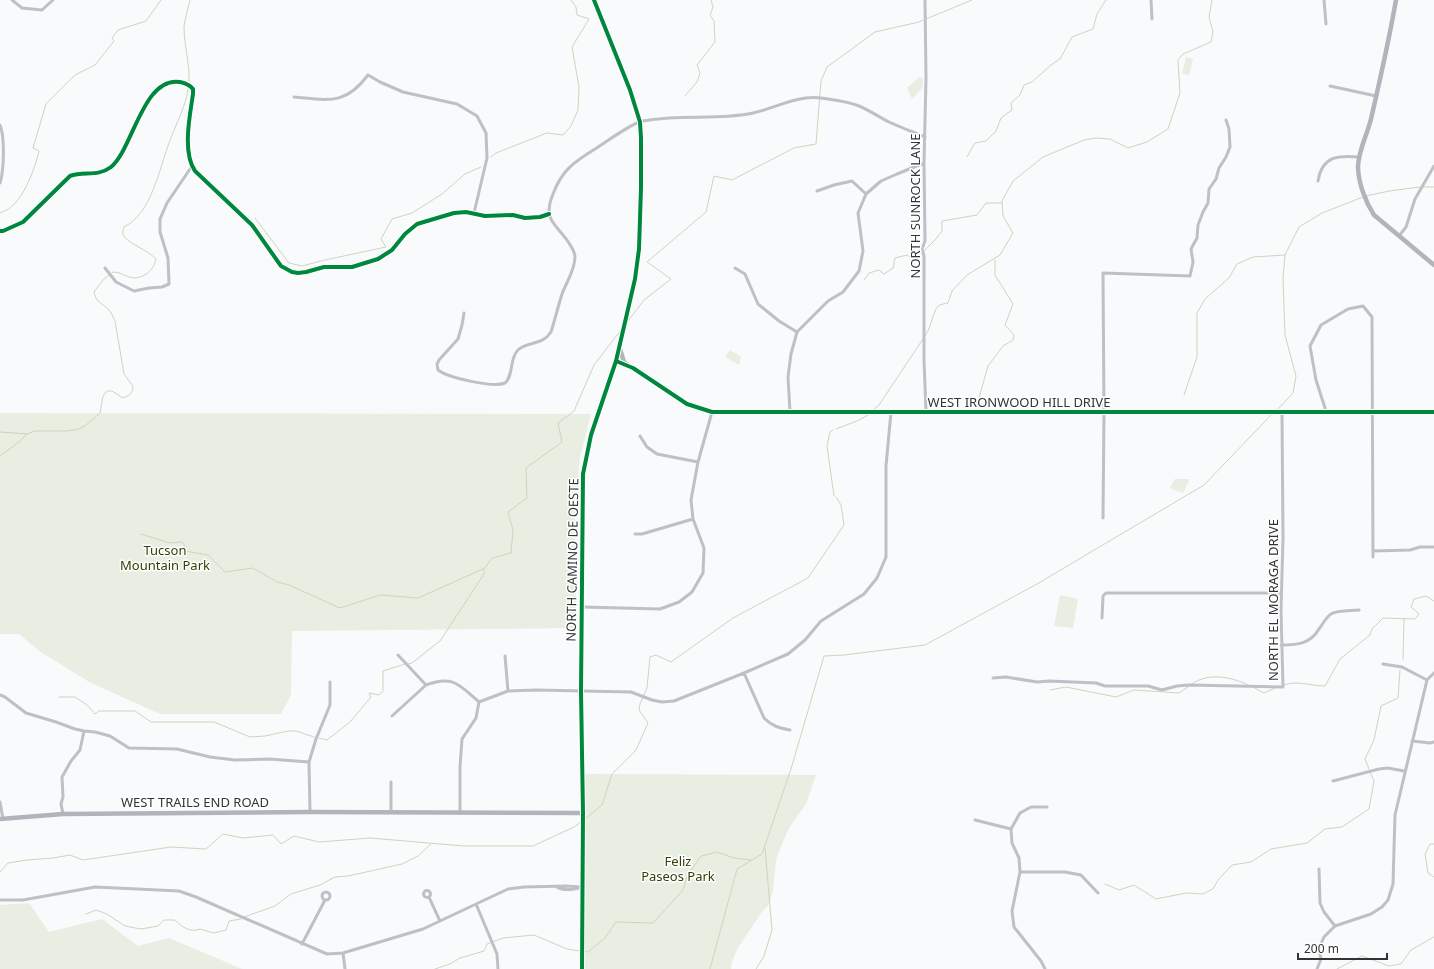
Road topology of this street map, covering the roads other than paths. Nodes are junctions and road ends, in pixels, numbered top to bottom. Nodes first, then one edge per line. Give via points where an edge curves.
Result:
1 (12, 0) edge
2 (53, 0) edge
3 (594, 0) edge
4 (925, 0) edge
5 (1151, 0) edge
6 (1324, 0) edge
7 (1396, 0) edge
8 (1152, 19) dead end
9 (1326, 24) dead end
10 (1330, 86) dead end
11 (294, 96) dead end
12 (1376, 96) junction
13 (1226, 120) dead end
14 (640, 122) junction
15 (0, 125) edge
16 (925, 137) junction
17 (1359, 157) junction
18 (924, 164) junction
19 (192, 166) junction
20 (1434, 166) edge
21 (1318, 181) dead end
22 (0, 183) edge
23 (817, 191) dead end
24 (866, 194) junction
25 (474, 213) junction
26 (549, 214) junction
27 (0, 232) edge
28 (1399, 236) junction
29 (1434, 265) edge
30 (105, 268) dead end
31 (735, 268) dead end
32 (464, 313) dead end
33 (797, 332) junction
34 (620, 347) junction
35 (616, 361) junction
36 (629, 366) junction
37 (712, 412) junction
38 (790, 412) junction
39 (891, 412) junction
40 (926, 412) junction
41 (1104, 412) junction
42 (1282, 412) junction
43 (1326, 412) junction
44 (1373, 412) junction
45 (1434, 412) edge
46 (640, 436) dead end
47 (698, 462) junction
48 (1103, 518) dead end
49 (693, 519) junction
50 (635, 534) dead end
51 (1434, 547) edge
52 (1373, 551) junction
53 (1373, 557) dead end
54 (1281, 593) junction
55 (582, 607) junction
56 (1359, 610) dead end
57 (1102, 618) dead end
58 (1281, 645) junction
59 (398, 655) dead end
60 (505, 656) dead end
61 (1383, 664) dead end
62 (744, 673) junction
63 (1434, 673) edge
64 (993, 678) dead end
65 (1427, 680) junction
66 (330, 682) dead end
67 (426, 685) junction
68 (508, 691) junction
69 (581, 691) junction
70 (0, 695) edge
71 (479, 702) junction
72 (392, 716) dead end
73 (790, 730) dead end
74 (84, 732) junction
75 (1412, 741) junction
76 (1434, 742) edge
77 (309, 762) junction
78 (1404, 772) junction
79 (1333, 781) dead end
80 (391, 782) dead end
81 (0, 802) edge
82 (1047, 807) dead end
83 (310, 812) junction
84 (391, 812) junction
85 (460, 812) junction
86 (583, 813) junction
87 (63, 814) junction
88 (1, 819) edge
89 (975, 820) dead end
90 (1011, 829) junction
91 (1319, 869) dead end
92 (1020, 872) junction
93 (582, 887) junction
94 (1098, 893) dead end
95 (429, 897) dead end
96 (0, 900) edge
97 (324, 900) dead end
98 (1386, 903) junction
99 (476, 904) junction
100 (1390, 907) dead end
101 (440, 921) junction
102 (1335, 926) junction
103 (302, 944) junction
104 (343, 953) junction
105 (345, 969) edge
106 (498, 969) edge
107 (582, 969) edge
108 (1045, 969) edge
109 (1317, 969) edge

1 - 2 street via 22,8 42,10
3 - 14 street, NORTH CAMINO DE OESTE via 623,71
4 - 16 street, NORTH SUNROCK LANE
5 - 8 street
6 - 9 street
7 - 12 street
10 - 12 street
11 - 25 street via 329,100 341,98 360,87 368,75 403,92 457,104 477,116 486,132 487,158
12 - 17 street
13 - 41 street via 1230,147 1209,189 1208,203 1191,249 1193,262 1190,276 1103,273
14 - 16 street via 754,113 803,98 819,98 859,106
14 - 26 street via 568,168 559,178 552,194
14 - 34 street, NORTH CAMINO DE OESTE via 642,182 638,263
15 - 22 street via 3,156
16 - 18 street, NORTH SUNROCK LANE
17 - 21 street via 1346,156 1330,160 1321,170
17 - 28 street via 1359,178 1368,204 1374,215
18 - 24 street via 881,181
18 - 40 street, NORTH SUNROCK LANE via 925,242 922,249
19 - 25 street via 252,225 281,266 292,272 355,266 384,256 418,224 454,214
19 - 27 street via 188,130 193,89 182,83 167,83 149,100 112,166 94,174 70,176 23,222
19 - 30 street via 167,202 160,219 160,232 168,258 169,284 134,290 116,282
20 - 28 street via 1415,199 1406,227
23 - 24 street via 852,181
24 - 33 street via 858,213 863,251 859,271 844,292 828,301
25 - 26 street via 525,218
26 - 32 street via 555,227 574,251 574,265 551,332 542,341 517,351 505,383 497,385 467,380 438,370 439,360 455,345 461,333
28 - 29 street
31 - 33 street via 745,274 758,304
33 - 38 street via 788,377
34 - 35 street, NORTH CAMINO DE OESTE
34 - 36 street via 624,362
35 - 36 street, WEST IRONWOOD HILL DRIVE
35 - 55 street, NORTH CAMINO DE OESTE via 590,435 583,474
36 - 37 street, WEST IRONWOOD HILL DRIVE via 687,404
37 - 38 street, WEST IRONWOOD HILL DRIVE
37 - 47 street
38 - 39 street, WEST IRONWOOD HILL DRIVE
39 - 40 street, WEST IRONWOOD HILL DRIVE
39 - 62 street via 886,466 886,557 877,578 864,594 821,621 805,640 788,654
40 - 41 street, WEST IRONWOOD HILL DRIVE
41 - 42 street, WEST IRONWOOD HILL DRIVE
41 - 48 street
42 - 43 street, WEST IRONWOOD HILL DRIVE
42 - 54 street, NORTH EL MORAGA DRIVE
43 - 44 street, WEST IRONWOOD HILL DRIVE
43 - 44 street via 1316,380 1310,346 1321,325 1348,309 1363,306 1372,317
44 - 45 street, WEST IRONWOOD HILL DRIVE
44 - 52 street
46 - 47 street via 647,447 657,454
47 - 49 street via 691,500
49 - 50 street
49 - 55 street via 704,548 703,572 692,592 679,602 660,608
51 - 52 street
52 - 53 street
54 - 57 street via 1106,593 1103,596
54 - 58 street, NORTH EL MORAGA DRIVE
55 - 69 street, NORTH CAMINO DE OESTE
56 - 58 street via 1332,614 1308,641 1297,645
58 - 64 street, NORTH EL MORAGA DRIVE via 1283,687 1189,685 1162,690 1148,686 1105,686 1096,683
59 - 67 street
60 - 68 street
61 - 65 street via 1402,667
62 - 69 street via 674,701 662,702 631,692
62 - 73 street via 764,718 776,728
63 - 65 street
65 - 75 street
66 - 77 street via 330,706
67 - 71 street via 438,680 448,680 458,684
67 - 72 street
68 - 69 street
68 - 71 street
69 - 86 street, NORTH CAMINO DE OESTE
70 - 74 street via 5,696 26,713
71 - 85 street via 476,718 462,739
74 - 77 street via 110,736 130,748 177,748 210,757 235,760
74 - 87 street via 80,750 62,777
75 - 76 street
75 - 78 street
77 - 83 street
78 - 79 street via 1388,768 1378,769
78 - 98 street via 1394,819 1393,884
80 - 84 street
81 - 88 street
82 - 90 street via 1031,807 1020,813
83 - 84 street, WEST TRAILS END ROAD
83 - 87 street, WEST TRAILS END ROAD
84 - 85 street, WEST TRAILS END ROAD
85 - 86 street, WEST TRAILS END ROAD
86 - 93 street, NORTH CAMINO DE OESTE
87 - 88 street, WEST TRAILS END ROAD
89 - 90 street
90 - 92 street
91 - 102 street via 1320,903
92 - 94 street via 1065,872 1080,875
92 - 108 street via 1012,911 1014,927 1042,961
93 - 99 street via 508,889
93 - 107 street, NORTH CAMINO DE OESTE
95 - 101 street
96 - 103 street via 23,900 96,887 179,891
97 - 103 street
98 - 100 street
98 - 102 street via 1371,914
99 - 101 street
99 - 106 street via 498,954
101 - 104 street via 423,929
102 - 109 street via 1324,937 1319,948 1321,959
103 - 104 street via 327,954
104 - 105 street

